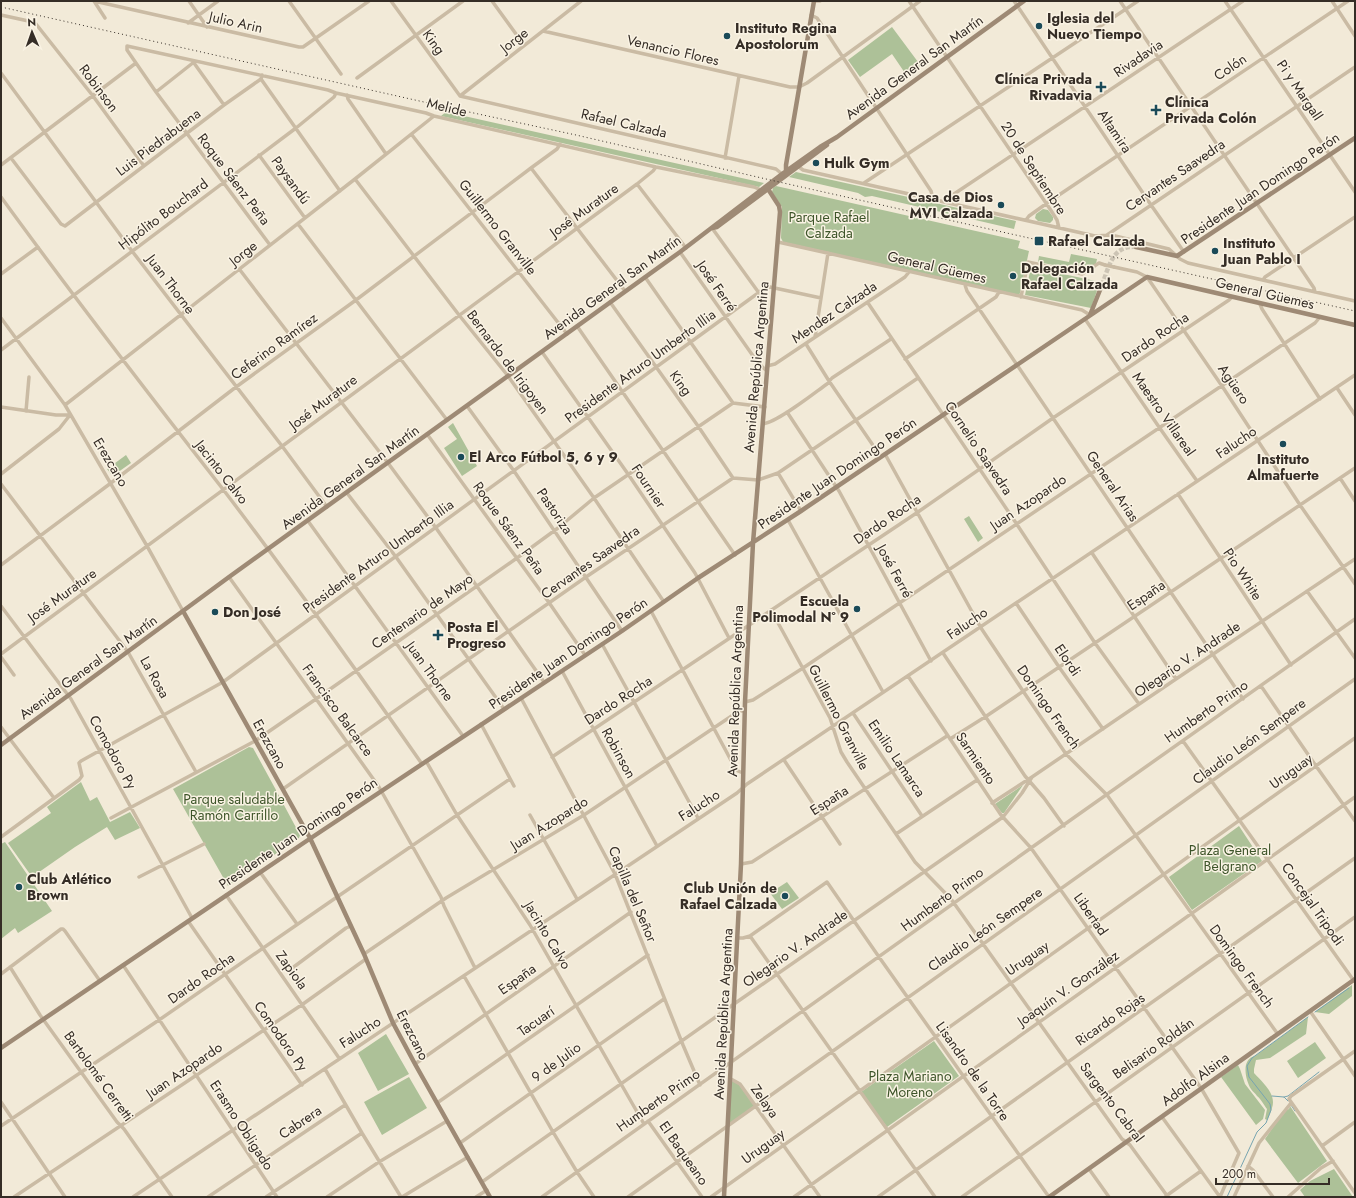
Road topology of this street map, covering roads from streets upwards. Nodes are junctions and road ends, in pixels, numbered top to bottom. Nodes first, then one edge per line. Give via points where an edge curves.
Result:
1 (94, 1) edge
2 (189, 1) edge
3 (218, 1) edge
4 (289, 1) edge
5 (369, 1) edge
6 (391, 1) edge
7 (463, 1) edge
8 (492, 1) edge
9 (581, 1) edge
10 (814, 1) edge
11 (820, 1) edge
12 (909, 1) edge
13 (920, 1) edge
14 (1014, 1) edge
15 (1024, 1) edge
16 (1120, 1) edge
17 (1138, 1) edge
18 (1225, 1) edge
19 (1243, 1) edge
20 (1332, 1) edge
21 (1348, 1) edge
22 (912, 6) junction
23 (1018, 6) junction
24 (1231, 9) junction
25 (1337, 9) junction
26 (1126, 10) junction
27 (1, 15) edge
28 (199, 15) junction
29 (811, 15) junction
30 (105, 18) dead end
31 (188, 23) junction
32 (207, 27) junction
33 (543, 31) junction
34 (416, 35) junction
35 (1355, 36) edge
36 (315, 39) junction
37 (524, 45) junction
38 (127, 46) joint
39 (842, 57) junction
40 (947, 57) junction
41 (1159, 57) junction
42 (1264, 57) junction
43 (1053, 58) junction
44 (194, 62) junction
45 (136, 63) junction
46 (1355, 67) edge
47 (1, 73) edge
48 (341, 74) dead end
49 (739, 76) junction
50 (262, 77) junction
51 (357, 78) dead end
52 (799, 87) junction
53 (156, 92) junction
54 (336, 93) junction
55 (347, 95) junction
56 (93, 96) junction
57 (460, 96) junction
58 (224, 105) junction
59 (980, 106) junction
60 (1191, 106) junction
61 (1297, 106) junction
62 (1086, 107) junction
63 (877, 108) junction
64 (434, 116) junction
65 (296, 128) junction
66 (45, 132) junction
67 (187, 134) junction
68 (412, 135) junction
69 (837, 137) junction
70 (1355, 138) edge
71 (560, 144) junction
72 (386, 154) junction
73 (259, 155) junction
74 (907, 155) junction
75 (1118, 155) junction
76 (1330, 155) junction
77 (1013, 156) junction
78 (1224, 156) junction
79 (11, 158) junction
80 (725, 158) junction
81 (1, 165) edge
82 (144, 166) junction
83 (656, 166) junction
84 (799, 167) junction
85 (531, 168) junction
86 (784, 172) junction
87 (355, 180) junction
88 (223, 182) junction
89 (864, 183) junction
90 (636, 184) junction
91 (768, 189) junction
92 (761, 190) junction
93 (340, 191) junction
94 (1355, 192) edge
95 (1, 197) edge
96 (933, 199) junction
97 (97, 202) junction
98 (951, 203) junction
99 (1046, 204) junction
100 (1257, 204) junction
101 (1151, 205) junction
102 (472, 212) junction
103 (1355, 217) edge
104 (305, 218) junction
105 (1026, 220) junction
106 (298, 224) junction
107 (578, 228) junction
108 (712, 228) junction
109 (1059, 228) junction
110 (1107, 235) junction
111 (778, 242) junction
112 (270, 245) junction
113 (38, 247) junction
114 (1136, 247) tunnel mouth
115 (686, 248) junction
116 (132, 251) junction
117 (680, 252) junction
118 (1184, 252) junction
119 (828, 254) junction
120 (413, 256) junction
121 (1177, 256) junction
122 (1294, 258) junction
123 (240, 270) junction
124 (518, 271) junction
125 (909, 272) junction
126 (1, 274) edge
127 (645, 277) junction
128 (1147, 277) junction
129 (1263, 280) junction
130 (965, 285) junction
131 (1102, 285) tunnel mouth
132 (774, 288) junction
133 (625, 291) junction
134 (759, 292) junction
135 (998, 292) junction
136 (1315, 292) junction
137 (74, 295) junction
138 (1355, 296) edge
139 (1021, 297) junction
140 (1232, 297) junction
141 (821, 298) junction
142 (356, 300) junction
143 (1353, 300) edge
144 (610, 302) junction
145 (868, 303) junction
146 (1260, 304) junction
147 (1094, 305) junction
148 (980, 309) junction
149 (1082, 310) junction
150 (181, 315) junction
151 (459, 315) junction
152 (1090, 315) junction
153 (726, 317) junction
154 (1320, 317) junction
155 (1, 318) edge
156 (1085, 319) junction
157 (1355, 325) edge
158 (577, 326) junction
159 (1184, 331) junction
160 (567, 334) junction
161 (815, 337) junction
162 (16, 338) junction
163 (891, 339) junction
164 (691, 342) junction
165 (1285, 343) junction
166 (296, 344) junction
167 (806, 344) junction
168 (1, 350) edge
169 (542, 352) junction
170 (400, 359) junction
171 (905, 359) junction
172 (123, 360) junction
173 (1017, 365) junction
174 (656, 368) junction
175 (767, 368) junction
176 (1122, 373) junction
177 (1355, 375) edge
178 (508, 376) junction
179 (29, 377) dead end
180 (918, 378) junction
181 (829, 381) junction
182 (1222, 386) junction
183 (236, 387) junction
184 (1337, 388) junction
185 (622, 392) junction
186 (1320, 399) junction
187 (342, 402) junction
188 (733, 403) junction
189 (65, 405) junction
190 (467, 406) junction
191 (765, 407) junction
192 (1, 408) edge
193 (26, 411) junction
194 (787, 412) junction
195 (70, 415) junction
196 (943, 415) junction
197 (1355, 415) edge
198 (588, 417) junction
199 (1053, 418) junction
200 (856, 419) junction
201 (447, 420) junction
202 (763, 424) junction
203 (698, 426) junction
204 (1159, 427) junction
205 (177, 432) junction
206 (427, 434) junction
207 (1258, 441) junction
208 (554, 442) junction
209 (282, 446) junction
210 (811, 449) junction
211 (663, 450) junction
212 (883, 455) junction
213 (388, 463) junction
214 (1355, 468) edge
215 (980, 470) junction
216 (514, 471) junction
217 (778, 473) junction
218 (1090, 473) junction
219 (1, 474) edge
220 (628, 474) junction
221 (733, 478) junction
222 (1340, 478) junction
223 (758, 480) junction
224 (1197, 481) junction
225 (111, 483) junction
226 (1, 484) edge
227 (836, 487) junction
228 (222, 490) junction
229 (347, 492) junction
230 (1178, 494) junction
231 (594, 498) junction
232 (475, 500) junction
233 (698, 501) junction
234 (1355, 501) edge
235 (1300, 505) junction
236 (327, 507) junction
237 (801, 511) junction
238 (918, 512) junction
239 (788, 520) junction
240 (308, 521) junction
241 (1016, 523) junction
242 (663, 526) junction
243 (436, 528) junction
244 (1128, 528) junction
245 (555, 530) junction
246 (40, 536) junction
247 (753, 543) junction
248 (868, 545) junction
249 (147, 546) junction
250 (628, 549) junction
251 (267, 550) junction
252 (1092, 553) junction
253 (735, 555) junction
254 (396, 557) junction
255 (517, 558) junction
256 (1220, 558) junction
257 (1355, 559) edge
258 (1, 565) edge
259 (1343, 567) junction
260 (949, 569) junction
261 (229, 577) junction
262 (586, 577) junction
263 (819, 577) junction
264 (698, 578) junction
265 (1053, 578) junction
266 (1355, 584) edge
267 (356, 586) junction
268 (477, 586) junction
269 (1170, 591) junction
270 (1307, 591) junction
271 (83, 593) junction
272 (664, 602) junction
273 (900, 602) junction
274 (1016, 603) junction
275 (550, 604) junction
276 (1, 606) edge
277 (771, 610) junction
278 (183, 611) junction
279 (651, 611) junction
280 (315, 614) junction
281 (437, 614) junction
282 (1134, 616) junction
283 (1355, 619) edge
284 (1262, 622) junction
285 (749, 626) junction
286 (981, 628) junction
287 (509, 631) junction
288 (622, 631) junction
289 (1336, 632) junction
290 (852, 634) junction
291 (25, 636) junction
292 (729, 638) junction
293 (276, 643) junction
294 (396, 643) junction
295 (1095, 643) junction
296 (602, 644) junction
297 (128, 652) junction
298 (943, 653) junction
299 (1, 654) edge
300 (1213, 654) junction
301 (585, 655) junction
302 (1, 657) edge
303 (1355, 658) edge
304 (469, 659) junction
305 (931, 661) junction
306 (1291, 665) junction
307 (1059, 667) junction
308 (803, 668) junction
309 (682, 670) junction
310 (357, 671) junction
311 (562, 671) junction
312 (14, 675) dead end
313 (908, 676) junction
314 (1176, 679) junction
315 (1355, 679) edge
316 (223, 682) junction
317 (544, 682) junction
318 (1261, 686) junction
319 (429, 688) junction
320 (1023, 691) junction
321 (883, 692) junction
322 (69, 695) junction
323 (521, 698) junction
324 (316, 699) junction
325 (1243, 699) junction
326 (635, 702) junction
327 (745, 702) junction
328 (1139, 704) junction
329 (504, 709) junction
330 (745, 711) junction
331 (853, 713) junction
332 (164, 716) junction
333 (389, 716) junction
334 (986, 717) junction
335 (481, 724) junction
336 (833, 726) junction
337 (1288, 726) junction
338 (1, 727) edge
339 (713, 728) junction
340 (593, 729) junction
341 (1102, 729) junction
342 (463, 736) junction
343 (947, 736) junction
344 (10, 738) junction
345 (1355, 738) edge
346 (950, 739) junction
347 (255, 741) junction
348 (1183, 741) junction
349 (1, 744) edge
350 (348, 744) junction
351 (100, 751) junction
352 (1066, 754) junction
353 (552, 757) junction
354 (667, 760) junction
355 (784, 760) junction
356 (424, 762) junction
357 (1316, 766) junction
358 (892, 771) junction
359 (196, 772) junction
360 (743, 772) junction
361 (510, 779) junction
362 (977, 780) junction
363 (1029, 781) junction
364 (1212, 781) junction
365 (514, 786) dead end
366 (626, 787) junction
367 (743, 788) junction
368 (283, 789) junction
369 (865, 789) junction
370 (381, 791) junction
371 (1107, 795) junction
372 (1355, 797) edge
373 (54, 798) junction
374 (992, 803) junction
375 (1344, 806) junction
376 (132, 807) junction
377 (457, 815) junction
378 (530, 815) dead end
379 (584, 815) junction
380 (922, 816) junction
381 (823, 817) junction
382 (1003, 817) junction
383 (111, 818) dead end
384 (698, 818) junction
385 (1240, 821) junction
386 (1355, 821) edge
387 (1064, 826) junction
388 (896, 834) junction
389 (1136, 835) junction
390 (1, 837) edge
391 (310, 838) junction
392 (544, 840) junction
393 (204, 844) dead end
394 (840, 844) dead end
395 (411, 846) junction
396 (657, 846) junction
397 (1031, 848) junction
398 (1355, 858) edge
399 (1268, 860) junction
400 (164, 864) junction
401 (741, 864) junction
402 (494, 870) junction
403 (924, 871) junction
404 (260, 872) junction
405 (615, 874) junction
406 (1164, 875) junction
407 (139, 878) dead end
408 (1060, 890) junction
409 (226, 895) junction
410 (337, 897) junction
411 (577, 899) junction
412 (1296, 900) junction
413 (442, 901) junction
414 (955, 903) junction
415 (631, 912) junction
416 (1192, 915) junction
417 (1355, 917) edge
418 (192, 918) junction
419 (188, 921) junction
420 (853, 921) junction
421 (297, 924) junction
422 (351, 926) junction
423 (532, 929) junction
424 (1088, 929) junction
425 (750, 936) junction
426 (737, 938) junction
427 (1324, 939) junction
428 (983, 944) junction
429 (263, 949) junction
430 (1220, 954) junction
431 (648, 955) junction
432 (365, 957) junction
433 (879, 957) junction
434 (123, 966) junction
435 (10, 967) junction
436 (554, 967) junction
437 (291, 968) dead end
438 (475, 968) junction
439 (1116, 968) junction
440 (1, 974) edge
441 (225, 975) junction
442 (776, 975) junction
443 (464, 976) junction
444 (1355, 980) edge
445 (100, 981) junction
446 (1011, 983) junction
447 (1248, 994) junction
448 (908, 998) junction
449 (664, 999) junction
450 (303, 1004) junction
451 (734, 1004) junction
452 (577, 1006) junction
453 (1144, 1008) junction
454 (802, 1011) junction
455 (1310, 1011) junction
456 (486, 1014) junction
457 (44, 1019) junction
458 (159, 1020) junction
459 (1039, 1022) junction
460 (393, 1023) junction
461 (263, 1030) junction
462 (1277, 1033) junction
463 (935, 1037) junction
464 (681, 1042) junction
465 (598, 1045) junction
466 (1, 1048) edge
467 (1173, 1048) junction
468 (1355, 1051) edge
469 (832, 1052) junction
470 (508, 1054) junction
471 (339, 1058) junction
472 (1343, 1060) junction
473 (732, 1062) junction
474 (1068, 1062) junction
475 (415, 1064) junction
476 (325, 1069) junction
477 (82, 1072) junction
478 (196, 1076) junction
479 (963, 1076) junction
480 (1355, 1076) edge
481 (731, 1079) junction
482 (302, 1085) junction
483 (621, 1085) junction
484 (700, 1085) junction
485 (1201, 1088) junction
486 (859, 1091) junction
487 (531, 1094) junction
488 (1, 1102) edge
489 (1096, 1102) junction
490 (437, 1103) junction
491 (1291, 1103) junction
492 (345, 1105) junction
493 (756, 1106) junction
494 (992, 1116) junction
495 (1162, 1117) junction
496 (12, 1119) junction
497 (447, 1121) junction
498 (648, 1121) junction
499 (1355, 1122) edge
500 (644, 1124) junction
501 (121, 1125) junction
502 (728, 1125) junction
503 (1, 1126) edge
504 (887, 1130) junction
505 (233, 1131) junction
506 (553, 1132) junction
507 (362, 1133) junction
508 (1126, 1142) junction
509 (460, 1143) junction
510 (783, 1145) junction
511 (1322, 1146) junction
512 (1020, 1156) junction
513 (468, 1157) junction
514 (1333, 1161) junction
515 (379, 1162) junction
516 (677, 1162) junction
517 (255, 1165) junction
518 (1248, 1166) junction
519 (1089, 1169) junction
520 (916, 1170) junction
521 (1201, 1171) junction
522 (576, 1172) junction
523 (49, 1173) junction
524 (160, 1179) junction
525 (482, 1182) junction
526 (811, 1184) junction
527 (725, 1187) junction
528 (487, 1190) junction
529 (274, 1192) junction
530 (1355, 1193) edge
531 (14, 1197) edge
532 (65, 1197) edge
533 (133, 1197) edge
534 (172, 1197) edge
535 (208, 1197) edge
536 (266, 1197) edge
537 (277, 1197) edge
538 (326, 1197) edge
539 (402, 1197) edge
540 (476, 1197) edge
541 (490, 1197) edge
542 (542, 1197) edge
543 (594, 1197) edge
544 (628, 1197) edge
545 (702, 1197) edge
546 (711, 1197) edge
547 (724, 1197) edge
548 (794, 1197) edge
549 (820, 1197) edge
550 (878, 1197) edge
551 (934, 1197) edge
552 (962, 1197) edge
553 (1049, 1197) edge
554 (1109, 1197) edge
555 (1166, 1197) edge
556 (1220, 1197) edge
557 (1234, 1197) edge
558 (1273, 1197) edge
559 (1288, 1197) edge

1 - 30 street
1 - 31 street, Julio Arin
2 - 28 street
3 - 28 street
4 - 36 street
5 - 36 street
6 - 34 street, King
7 - 34 street
8 - 37 street
9 - 33 street, Jorge
10 - 11 street
10 - 29 street
12 - 22 street, 20 de Septiembre
13 - 22 street
14 - 23 street, Altamira
15 - 23 street, Avenida General San Martín
16 - 26 street
17 - 26 street
18 - 24 street, Pi y Margall
19 - 24 street, Rivadavia
20 - 25 street
21 - 25 street, Colón
22 - 39 street
22 - 40 street, 20 de Septiembre
23 - 40 street, Avenida General San Martín
23 - 43 street, Altamira
24 - 41 street, Rivadavia
24 - 42 street, Pi y Margall
25 - 35 street
25 - 42 street, Colón
26 - 41 street
26 - 43 street
27 - 56 street, Robinson via 36,24
28 - 31 street
28 - 32 street
29 - 39 street via 817,18
29 - 52 street
31 - 32 street, Julio Arin
32 - 36 street, Julio Arin via 299,47
33 - 37 street, Jorge
33 - 49 street, Venancio Flores
34 - 51 street
34 - 57 street, King
36 - 48 street
37 - 57 street, Jorge
38 - 44 street, Melide
38 - 45 street, Roque Sáenz Peña
39 - 52 street
39 - 63 street
40 - 59 street, 20 de Septiembre
40 - 63 street, Avenida General San Martín
41 - 60 street
41 - 62 street, Rivadavia
42 - 60 street, Colón
42 - 61 street, Pi y Margall
43 - 59 street
43 - 62 street, Altamira
44 - 50 street, Melide
44 - 53 street
44 - 58 street
45 - 53 street, Roque Sáenz Peña
45 - 56 street
46 - 61 street, Cervantes Saavedra
47 - 66 street, Juan Thorne
49 - 52 street, Venancio Flores via 790,88
49 - 80 street
50 - 54 street, Melide
50 - 58 street, Luis Piedrabuena
50 - 65 street
52 - 86 street
53 - 67 street, Roque Sáenz Peña
54 - 55 street, Melide
54 - 65 street, Hipólito Bouchard
55 - 64 street, Melide
55 - 72 street
56 - 66 street
56 - 82 street, Robinson
57 - 80 street, Rafael Calzada
58 - 67 street, Luis Piedrabuena
59 - 74 street
59 - 77 street, 20 de Septiembre
60 - 75 street, Colón
60 - 78 street
61 - 76 street, Pi y Margall
61 - 78 street, Cervantes Saavedra
62 - 75 street, Altamira
62 - 77 street, Rivadavia
63 - 69 street, Avenida General San Martín
63 - 74 street
64 - 68 street, Jorge
64 - 71 street, Melide
65 - 73 street, Hipólito Bouchard
65 - 93 street
66 - 79 street
66 - 97 street, Juan Thorne
67 - 82 street, Luis Piedrabuena
67 - 88 street, Roque Sáenz Peña
68 - 72 street, Jorge
68 - 102 street, Guillermo Granville
69 - 84 street, Avenida General San Martín
69 - 86 street, Avenida General San Martín
70 - 76 street, Presidente Juan Domingo Perón
71 - 83 street, Melide
71 - 85 street, Ceferino Ramírez
72 - 87 street, Jorge
73 - 88 street, Hipólito Bouchard
73 - 104 street, Paysandú
74 - 89 street
74 - 96 street via 931,190
75 - 99 street, Colón
75 - 101 street, Altamira
76 - 94 street, Pi y Margall
76 - 100 street, Presidente Juan Domingo Perón
77 - 98 street, Rivadavia via 954,194
77 - 99 street, 20 de Septiembre
78 - 100 street
78 - 101 street, Cervantes Saavedra
79 - 81 street
79 - 97 street, Luis Piedrabuena via 61,224 65,226
80 - 86 street, Rafael Calzada
82 - 97 street, Luis Piedrabuena
83 - 90 street, José Murature
83 - 92 street, Melide
84 - 89 street
84 - 91 street, Avenida General San Martín
85 - 102 street, Ceferino Ramírez
85 - 107 street
86 - 92 street, Avenida General San Martín
87 - 93 street, Jorge
87 - 120 street, Bernardo de Irigoyen
88 - 112 street, Roque Sáenz Peña
88 - 116 street, Hipólito Bouchard
89 - 96 street
90 - 107 street, José Murature
90 - 115 street, José Ferré
91 - 108 street, Avenida General San Martín via 717,227
91 - 111 street, Avenida República Argentina via 779,206
92 - 108 street, Avenida General San Martín
93 - 104 street, Jorge
95 - 113 street, Jacinto Calvo
96 - 98 street
97 - 116 street, Juan Thorne
98 - 105 street
99 - 105 street, Colón
99 - 109 street, 20 de Septiembre via 1057,220
100 - 118 street, Presidente Juan Domingo Perón
100 - 122 street
101 - 110 street, Cervantes Saavedra
101 - 118 street, Altamira
102 - 120 street, Ceferino Ramírez
102 - 124 street, Guillermo Granville
103 - 122 street
104 - 106 street, Jorge
105 - 109 street
106 - 112 street, Jorge
106 - 142 street
107 - 124 street, José Murature
107 - 133 street
108 - 115 street, Avenida General San Martín
108 - 134 street
109 - 110 street via 1095,236
110 - 121 street via 1168,249
111 - 119 street, General Güemes
111 - 132 street, Avenida República Argentina
112 - 123 street, Jorge
113 - 126 street
113 - 137 street, Jacinto Calvo
114 - 121 street
115 - 117 street, Avenida General San Martín
116 - 137 street, Hipólito Bouchard
116 - 150 street, Juan Thorne
117 - 127 street, Avenida General San Martín
117 - 153 street, José Ferré
118 - 121 street, Presidente Juan Domingo Perón
119 - 125 street, General Güemes
119 - 141 street
120 - 142 street, Ceferino Ramírez
120 - 151 street, Bernardo de Irigoyen
121 - 129 street via 1188,263
122 - 129 street
122 - 136 street
123 - 150 street, Jorge
123 - 166 street
124 - 151 street, José Murature
124 - 160 street, Guillermo Granville
125 - 130 street, General Güemes
125 - 145 street, Mendez Calzada
127 - 133 street, Avenida General San Martín
127 - 164 street
128 - 139 street, bridge via 1100,263 1082,274 1028,262
128 - 140 street, General Güemes
128 - 152 street, Presidente Juan Domingo Perón
128 - 159 street, Agüero
129 - 136 street
130 - 135 street, General Güemes
130 - 148 street, General Arias
131 - 147 street
132 - 134 street, Presidente Arturo Umberto Illia
132 - 141 street
132 - 175 street, Avenida República Argentina
133 - 144 street, Avenida General San Martín
134 - 153 street, Presidente Arturo Umberto Illia
135 - 139 street, General Güemes
135 - 148 street via 996,298
136 - 143 street
137 - 162 street, Hipólito Bouchard
137 - 172 street, Jacinto Calvo
138 - 143 street
139 - 149 street, General Güemes
140 - 146 street, General Güemes
140 - 159 street, Dardo Rocha
141 - 161 street
142 - 166 street, Ceferino Ramírez
142 - 170 street
144 - 158 street, Avenida General San Martín
144 - 174 street, King
145 - 161 street, Mendez Calzada
145 - 163 street, Cornelio Saavedra
146 - 154 street, General Güemes
146 - 165 street
147 - 149 street
147 - 152 street
148 - 171 street
148 - 173 street, General Arias
149 - 152 street, General Güemes
150 - 172 street, Jorge
150 - 183 street, Juan Thorne
151 - 170 street, José Murature
151 - 178 street, Bernardo de Irigoyen
152 - 156 street, Presidente Juan Domingo Perón
153 - 164 street, Presidente Arturo Umberto Illia
153 - 175 street, José Ferré via 758,363
154 - 157 street, General Güemes
154 - 165 street, Juan Azopardo
155 - 162 street, Erezcano
156 - 173 street, Presidente Juan Domingo Perón
156 - 176 street, Maestro Villareal
158 - 160 street, Avenida General San Martín
158 - 185 street
159 - 176 street, Dardo Rocha
159 - 182 street, Agüero
160 - 169 street, Avenida General San Martín
161 - 167 street, Mendez Calzada
162 - 168 street, Hipólito Bouchard
162 - 189 street, Erezcano
163 - 171 street, Cornelio Saavedra
163 - 181 street
164 - 174 street, Presidente Arturo Umberto Illia
164 - 188 street
165 - 182 street, Juan Azopardo
165 - 186 street
166 - 183 street, Ceferino Ramírez
166 - 187 street
167 - 175 street, Mendez Calzada
167 - 181 street, Domingo French
169 - 178 street, Avenida General San Martín
169 - 198 street, Fournier
170 - 187 street, José Murature
170 - 201 street
171 - 180 street, Cornelio Saavedra
172 - 189 street, Jorge
172 - 205 street, Jacinto Calvo
173 - 196 street, Presidente Juan Domingo Perón
173 - 199 street, General Arias
174 - 185 street, Presidente Arturo Umberto Illia
174 - 203 street, King
175 - 191 street, Avenida República Argentina
176 - 199 street, Dardo Rocha
176 - 204 street, Maestro Villareal
177 - 184 street, Falucho
178 - 190 street, Avenida General San Martín
178 - 208 street, Bernardo de Irigoyen
179 - 193 street
180 - 196 street, Cornelio Saavedra
180 - 200 street
181 - 194 street
181 - 200 street, Domingo French
182 - 204 street, Juan Azopardo
182 - 207 street, Agüero
183 - 205 street, Ceferino Ramírez
183 - 209 street, Juan Thorne
184 - 186 street, Falucho
184 - 197 street
185 - 198 street, Presidente Arturo Umberto Illia
185 - 211 street
186 - 207 street, Falucho
187 - 209 street, José Murature
187 - 213 street
188 - 191 street
188 - 203 street, Centenario de Mayo
189 - 195 street, Erezcano
190 - 201 street, Avenida General San Martín
190 - 216 street, Pastoriza
191 - 202 street, Avenida República Argentina
192 - 193 street
193 - 195 street
194 - 202 street
194 - 210 street, José Ferré
195 - 219 street via 59,429
195 - 225 street, Erezcano
196 - 212 street, Presidente Juan Domingo Perón
196 - 215 street, Cornelio Saavedra
198 - 208 street, Presidente Arturo Umberto Illia
198 - 220 street, Fournier
199 - 215 street, Dardo Rocha
199 - 218 street, General Arias
200 - 210 street
200 - 212 street, Domingo French
201 - 206 street, Avenida General San Martín
202 - 223 street, Avenida República Argentina
203 - 211 street, Centenario de Mayo
203 - 221 street, King
204 - 218 street, Juan Azopardo
204 - 224 street, Maestro Villareal
205 - 225 street, Ceferino Ramírez
205 - 228 street, Jacinto Calvo
206 - 213 street, Avenida General San Martín
206 - 232 street, Roque Sáenz Peña
207 - 224 street, Falucho
207 - 235 street, Agüero
208 - 216 street, Presidente Arturo Umberto Illia
208 - 231 street, Bernardo de Irigoyen
209 - 228 street, José Murature
209 - 236 street, Juan Thorne
210 - 217 street
210 - 227 street, José Ferré
211 - 220 street, Centenario de Mayo
211 - 233 street
212 - 227 street, Presidente Juan Domingo Perón
212 - 238 street, Domingo French
213 - 229 street, Avenida General San Martín
213 - 243 street
214 - 222 street, España
215 - 238 street, Dardo Rocha
215 - 241 street, Cornelio Saavedra
216 - 232 street, Presidente Arturo Umberto Illia
216 - 245 street, Pastoriza
217 - 223 street
217 - 237 street
218 - 241 street, Juan Azopardo
218 - 244 street, General Arias
220 - 231 street, Centenario de Mayo
220 - 242 street, Fournier
221 - 223 street
221 - 233 street, Cervantes Saavedra
222 - 234 street
222 - 235 street, España
223 - 247 street, Avenida República Argentina
224 - 230 street, Falucho
225 - 246 street, Ceferino Ramírez
225 - 249 street, Erezcano
226 - 246 street, La Rosa
227 - 237 street, Presidente Juan Domingo Perón
227 - 248 street, José Ferré
228 - 249 street, José Murature
228 - 251 street, Jacinto Calvo
229 - 236 street, Avenida General San Martín
229 - 254 street
230 - 244 street, Falucho
230 - 256 street, Pio White
231 - 245 street, Centenario de Mayo
231 - 250 street, Bernardo de Irigoyen
232 - 243 street, Presidente Arturo Umberto Illia
232 - 255 street, Roque Sáenz Peña
233 - 242 street, Cervantes Saavedra
233 - 253 street
235 - 256 street, España
235 - 259 street, Agüero
236 - 240 street, Avenida General San Martín
237 - 239 street, Presidente Juan Domingo Perón
238 - 248 street, Dardo Rocha
238 - 260 street, Domingo French
239 - 247 street, Presidente Juan Domingo Perón
239 - 263 street
240 - 251 street, Avenida General San Martín
240 - 267 street, Juan Thorne
241 - 260 street, Juan Azopardo
241 - 265 street, Cornelio Saavedra
242 - 250 street, Cervantes Saavedra
242 - 264 street, Fournier
243 - 254 street, Presidente Arturo Umberto Illia
243 - 268 street
244 - 252 street, Falucho
244 - 269 street, General Arias
245 - 255 street, Centenario de Mayo
245 - 262 street, Pastoriza
246 - 258 street, Ceferino Ramírez
246 - 271 street, La Rosa
247 - 253 street, Presidente Juan Domingo Perón
247 - 285 street, Avenida República Argentina
248 - 263 street, Dardo Rocha
248 - 273 street, José Ferré
249 - 271 street, José Murature
249 - 278 street, Erezcano
250 - 262 street, Cervantes Saavedra
250 - 272 street, Bernardo de Irigoyen
251 - 261 street, Avenida General San Martín
251 - 280 street, Jacinto Calvo
252 - 265 street, Falucho
252 - 282 street
253 - 264 street, Presidente Juan Domingo Perón
254 - 267 street, Presidente Arturo Umberto Illia
254 - 281 street
255 - 268 street, Centenario de Mayo
255 - 275 street, Roque Sáenz Peña
256 - 269 street, España
256 - 284 street, Pio White
257 - 259 street, Olegario V. Andrade
259 - 266 street, Agüero
259 - 270 street, Olegario V. Andrade
260 - 273 street, Juan Azopardo
260 - 286 street, Domingo French
261 - 278 street, Avenida General San Martín
261 - 293 street, Francisco Balcarce
262 - 275 street, Cervantes Saavedra
262 - 288 street, Pastoriza
263 - 277 street, Dardo Rocha
263 - 290 street
264 - 272 street, Presidente Juan Domingo Perón
264 - 292 street, Fournier
265 - 274 street, Falucho
265 - 295 street, Cornelio Saavedra
267 - 280 street, Presidente Arturo Umberto Illia
267 - 294 street, Juan Thorne
268 - 281 street, Centenario de Mayo
268 - 287 street
269 - 282 street, España
269 - 300 street, General Arias
270 - 284 street, Olegario V. Andrade
270 - 289 street
271 - 291 street, José Murature
271 - 297 street, La Rosa
272 - 279 street, Presidente Juan Domingo Perón
273 - 290 street, Juan Azopardo
273 - 305 street, José Ferré
274 - 286 street, Falucho
274 - 307 street, Elordi
275 - 287 street, Cervantes Saavedra
275 - 301 street, Roque Sáenz Peña
276 - 291 street, Comodoro Py
277 - 285 street, Dardo Rocha
277 - 308 street, Guillermo Granville
278 - 297 street, Avenida General San Martín
278 - 316 street, Erezcano
279 - 288 street, Presidente Juan Domingo Perón
279 - 309 street
280 - 293 street, Presidente Arturo Umberto Illia
280 - 310 street, Jacinto Calvo
281 - 294 street, Centenario de Mayo
281 - 304 street
282 - 295 street, España
282 - 314 street
283 - 289 street, Humberto Primo
284 - 300 street, Olegario V. Andrade
284 - 306 street, Pio White
285 - 292 street, Dardo Rocha
285 - 327 street, Avenida República Argentina
286 - 298 street, Falucho
286 - 320 street, Domingo French
287 - 304 street, Cervantes Saavedra
287 - 317 street
288 - 296 street, Presidente Juan Domingo Perón
289 - 303 street
289 - 306 street, Humberto Primo
290 - 308 street, Juan Azopardo
290 - 321 street
291 - 299 street, José Murature
291 - 322 street, Comodoro Py
292 - 309 street, Dardo Rocha
293 - 316 street, Presidente Arturo Umberto Illia
293 - 324 street, Francisco Balcarce
294 - 310 street, Centenario de Mayo
294 - 319 street, Juan Thorne
295 - 307 street, España
295 - 328 street, Cornelio Saavedra
296 - 301 street, Presidente Juan Domingo Perón
296 - 326 street
297 - 322 street, Avenida General San Martín
297 - 332 street, La Rosa
298 - 305 street, Falucho
298 - 334 street
300 - 314 street, Olegario V. Andrade
300 - 325 street, General Arias
301 - 311 street, Presidente Juan Domingo Perón
302 - 312 street
304 - 319 street, Cervantes Saavedra
304 - 329 street
305 - 313 street, Falucho
306 - 318 street, Humberto Primo
307 - 320 street, España
307 - 341 street, Elordi
308 - 327 street, Juan Azopardo via 753,700
308 - 336 street, Guillermo Granville
309 - 326 street, Dardo Rocha
309 - 339 street
310 - 324 street, Centenario de Mayo
310 - 333 street, Jacinto Calvo
311 - 317 street, Presidente Juan Domingo Perón
311 - 340 street, Robinson
313 - 321 street, Falucho
313 - 343 street, Sarmiento
314 - 328 street, Olegario V. Andrade
315 - 337 street, Claudio León Sempere
316 - 332 street, Presidente Arturo Umberto Illia
316 - 347 street, Erezcano
317 - 323 street, Presidente Juan Domingo Perón
318 - 325 street, Humberto Primo
318 - 337 street
319 - 333 street, Cervantes Saavedra
319 - 342 street, Juan Thorne
320 - 334 street, España
320 - 352 street, Domingo French
321 - 331 street, Falucho
322 - 344 street, Avenida General San Martín
322 - 351 street, Comodoro Py
323 - 329 street, Presidente Juan Domingo Perón
323 - 353 street, Capilla del Señor
324 - 347 street, Centenario de Mayo
324 - 350 street, Francisco Balcarce
325 - 348 street, Humberto Primo
326 - 340 street, Dardo Rocha
326 - 354 street
327 - 330 street, Avenida República Argentina
328 - 341 street, Olegario V. Andrade
329 - 335 street, Presidente Juan Domingo Perón
330 - 339 street, Juan Azopardo via 739,711
330 - 360 street, Avenida República Argentina
331 - 336 street, Falucho
331 - 358 street, Emilio Lamarca
332 - 351 street, Presidente Arturo Umberto Illia
332 - 359 street, La Rosa
333 - 350 street, Cervantes Saavedra
333 - 356 street, Jacinto Calvo
334 - 346 street, España
334 - 363 street
335 - 342 street, Presidente Juan Domingo Perón
335 - 361 street
336 - 355 street, Falucho
336 - 369 street, Guillermo Granville via 844,757
337 - 357 street
337 - 364 street, Claudio León Sempere
338 - 344 street
339 - 354 street, Juan Azopardo
339 - 360 street via 733,764 738,771
340 - 353 street, Dardo Rocha
340 - 366 street, Robinson
341 - 352 street, Olegario V. Andrade
342 - 356 street, Presidente Juan Domingo Perón
343 - 346 street, Sarmiento
343 - 358 street, España
344 - 349 street, Avenida General San Martín
344 - 373 street
345 - 357 street, Uruguay
346 - 362 street, Sarmiento
347 - 359 street, Centenario de Mayo
347 - 368 street, Erezcano
348 - 364 street, Concejal Tripodi
348 - 371 street, Humberto Primo
350 - 368 street, Cervantes Saavedra
350 - 370 street, Francisco Balcarce
351 - 373 street, Presidente Arturo Umberto Illia via 79,763 81,778
351 - 376 street, Comodoro Py
352 - 363 street, Olegario V. Andrade
352 - 371 street, Domingo French
353 - 379 street, Capilla del Señor
354 - 366 street, Juan Azopardo
354 - 384 street
355 - 367 street, Falucho
355 - 381 street
356 - 370 street, Presidente Juan Domingo Perón
356 - 377 street, Jacinto Calvo
357 - 375 street
357 - 385 street, Uruguay
358 - 369 street, España
358 - 380 street, Emilio Lamarca
359 - 376 street, Centenario de Mayo
360 - 367 street, Avenida República Argentina
361 - 365 street
361 - 377 street, Dardo Rocha
362 - 374 street, Sarmiento
362 - 380 street
363 - 374 street, Olegario V. Andrade
363 - 382 street, Olegario V. Andrade
363 - 387 street
364 - 385 street, Concejal Tripodi
364 - 389 street, Claudio León Sempere
366 - 379 street, Juan Azopardo
366 - 396 street, Robinson
367 - 384 street, Falucho
367 - 401 street, Avenida República Argentina
368 - 391 street, Erezcano
369 - 381 street, España
369 - 388 street, Guillermo Granville
370 - 391 street, Presidente Juan Domingo Perón
370 - 395 street, Francisco Balcarce
371 - 387 street, Humberto Primo
371 - 389 street, Domingo French
372 - 375 street, Joaquín V. González
373 - 390 street, Presidente Arturo Umberto Illia
374 - 382 street, Sarmiento
375 - 386 street
375 - 399 street, Joaquín V. González
376 - 383 street, Centenario de Mayo
376 - 400 street, Comodoro Py
377 - 395 street, Dardo Rocha
377 - 402 street, Jacinto Calvo
378 - 392 street
379 - 392 street, Juan Azopardo
379 - 405 street, Capilla del Señor
380 - 388 street
381 - 394 street
381 - 401 street, España via 752,862
382 - 397 street, Sarmiento
382 - 403 street, Olegario V. Andrade
384 - 396 street, Falucho
385 - 399 street, Concejal Tripodi
385 - 406 street, Uruguay
387 - 397 street, Humberto Primo
388 - 403 street, Guillermo Granville
389 - 406 street, Domingo French
389 - 408 street, Claudio León Sempere
391 - 404 street, Presidente Juan Domingo Perón
391 - 410 street, Erezcano
392 - 402 street, Juan Azopardo
392 - 411 street
393 - 400 street
395 - 410 street, Dardo Rocha
395 - 413 street, Francisco Balcarce
396 - 405 street, Falucho
397 - 408 street, Libertad
397 - 414 street, Humberto Primo
398 - 412 street, Ricardo Rojas
399 - 412 street, Concejal Tripodi
399 - 416 street, Joaquín V. González
400 - 407 street
400 - 418 street, Comodoro Py
401 - 426 street, Avenida República Argentina
402 - 413 street, Juan Azopardo
402 - 423 street, Jacinto Calvo
403 - 414 street, Guillermo Granville
403 - 420 street, Olegario V. Andrade
404 - 409 street, Presidente Juan Domingo Perón
404 - 421 street
405 - 411 street, Falucho
405 - 415 street, Capilla del Señor
406 - 416 street, Domingo French
406 - 424 street, Uruguay
408 - 424 street, Libertad
408 - 428 street, Claudio León Sempere
409 - 418 street, Presidente Juan Domingo Perón
409 - 429 street, Zapiola
410 - 421 street, Dardo Rocha
410 - 422 street, Erezcano
411 - 423 street, Falucho
412 - 427 street, Concejal Tripodi
412 - 430 street, Ricardo Rojas
413 - 432 street, Juan Azopardo
413 - 438 street, Francisco Balcarce
414 - 428 street, Sargento Cabral
414 - 433 street, Humberto Primo
415 - 431 street, Capilla del Señor
415 - 436 street, España
416 - 430 street, Domingo French
416 - 439 street, Joaquín V. González
417 - 427 street, Belisario Roldán
418 - 419 street, Presidente Juan Domingo Perón
419 - 434 street, Presidente Juan Domingo Perón
419 - 441 street, Comodoro Py
420 - 425 street via 827,882
420 - 433 street
420 - 442 street, Olegario V. Andrade
421 - 429 street, Dardo Rocha
422 - 432 street, Erezcano
422 - 437 street
423 - 436 street, Jacinto Calvo
423 - 438 street, Falucho
424 - 439 street, Libertad
424 - 446 street, Uruguay
425 - 426 street
425 - 442 street
426 - 451 street, Avenida República Argentina
427 - 444 street, Concejal Tripodi
427 - 447 street, Belisario Roldán
428 - 446 street, Sargento Cabral
428 - 448 street, Claudio León Sempere
429 - 441 street, Dardo Rocha
429 - 450 street, Zapiola
430 - 447 street, Domingo French
430 - 453 street, Ricardo Rojas
431 - 449 street, Capilla del Señor
431 - 452 street, Tacuarí
432 - 450 street, Juan Azopardo
432 - 460 street, Erezcano
433 - 448 street, Lisandro de la Torre
433 - 454 street, Humberto Primo
434 - 445 street, Presidente Juan Domingo Perón
434 - 458 street, Erasmo Obligado
435 - 440 street
435 - 445 street via 63,929
435 - 457 street, Bartolomé Cerretti
436 - 452 street, Jacinto Calvo
436 - 456 street, España
438 - 443 street, Falucho
439 - 453 street, Libertad
439 - 459 street, Joaquín V. González
441 - 458 street, Dardo Rocha
441 - 461 street, Comodoro Py
442 - 451 street, Olegario V. Andrade
442 - 454 street
443 - 456 street
443 - 460 street, Falucho
444 - 455 street, Adolfo Alsina
445 - 457 street, Presidente Juan Domingo Perón
446 - 459 street, Sargento Cabral
446 - 463 street, Uruguay
447 - 462 street, Domingo French
447 - 467 street, Belisario Roldán
448 - 463 street, Lisandro de la Torre
448 - 469 street, Claudio León Sempere
449 - 464 street, Capilla del Señor
449 - 465 street, 9 de Julio
450 - 461 street, Juan Azopardo
450 - 471 street, Zapiola
451 - 464 street, Olegario V. Andrade
451 - 473 street, Avenida República Argentina
452 - 465 street, Jacinto Calvo
452 - 470 street, Tacuarí
453 - 467 street, Libertad
453 - 474 street, Ricardo Rojas
454 - 469 street
454 - 473 street, Humberto Primo
455 - 462 street, Adolfo Alsina
455 - 472 street
456 - 470 street
456 - 475 street, España
457 - 466 street, Presidente Juan Domingo Perón
457 - 477 street, Bartolomé Cerretti
458 - 477 street, Dardo Rocha
458 - 478 street, Erasmo Obligado
459 - 474 street, Sargento Cabral
459 - 479 street, Joaquín V. González
460 - 471 street, Falucho
460 - 475 street, Erezcano
461 - 478 street, Juan Azopardo
461 - 482 street, Comodoro Py
462 - 485 street, Adolfo Alsina
463 - 479 street, Lisandro de la Torre
463 - 486 street, Uruguay
464 - 483 street, Olegario V. Andrade
464 - 484 street, Capilla del Señor
465 - 483 street, Jacinto Calvo
465 - 487 street, 9 de Julio
467 - 485 street, Libertad
467 - 489 street, Belisario Roldán
468 - 472 street
469 - 486 street
469 - 493 street, Claudio León Sempere
470 - 487 street
470 - 490 street, Tacuarí
471 - 476 street, Falucho
472 - 480 street
472 - 491 street via 1292,1096 1289,1099
473 - 481 street, Avenida República Argentina
473 - 484 street, Humberto Primo
474 - 489 street, Sargento Cabral
474 - 494 street, Ricardo Rojas
475 - 490 street, Erezcano
476 - 482 street, Falucho
476 - 492 street, Comodoro Py
477 - 496 street, Dardo Rocha
477 - 501 street, Bartolomé Cerretti
478 - 501 street, Juan Azopardo
478 - 505 street, Erasmo Obligado
479 - 494 street, Lisandro de la Torre
479 - 504 street, Joaquín V. González
481 - 493 street, Zelaya via 740,1084
481 - 502 street, Avenida República Argentina
482 - 505 street, Falucho
483 - 500 street, Jacinto Calvo
483 - 506 street, Olegario V. Andrade
484 - 498 street, Humberto Primo
485 - 495 street, Adolfo Alsina
485 - 556 street, Libertad via 1239,1153
486 - 504 street
486 - 510 street, Uruguay
487 - 506 street
487 - 509 street, 9 de Julio
488 - 496 street
489 - 508 street, Sargento Cabral
489 - 512 street, Belisario Roldán
490 - 497 street, Erezcano
491 - 511 street
491 - 518 street via 1259,1143
492 - 507 street, Comodoro Py
492 - 517 street, Cabrera
493 - 502 street, Claudio León Sempere
493 - 510 street, Zelaya
494 - 512 street, Lisandro de la Torre
494 - 520 street, Ricardo Rojas
495 - 508 street, Adolfo Alsina
495 - 521 street
496 - 503 street, Dardo Rocha
496 - 523 street
497 - 509 street, Erezcano
497 - 515 street
498 - 500 street, Humberto Primo
498 - 516 street, El Baqueano
499 - 511 street
500 - 522 street, Humberto Primo
501 - 523 street, Juan Azopardo
501 - 524 street, Bartolomé Cerretti
502 - 516 street, Claudio León Sempere
502 - 527 street, Avenida República Argentina
504 - 520 street
504 - 526 street, Joaquín V. González
505 - 517 street, Erasmo Obligado
505 - 524 street, Falucho
506 - 522 street
506 - 525 street, Olegario V. Andrade
507 - 515 street, Comodoro Py
507 - 529 street
508 - 519 street, Adolfo Alsina
508 - 555 street, Sargento Cabral
509 - 513 street, Erezcano
510 - 526 street, Zelaya
510 - 527 street, Uruguay
511 - 514 street
512 - 552 street, Belisario Roldán
512 - 553 street, Lisandro de la Torre
513 - 525 street, Erezcano
513 - 539 street
514 - 530 street
514 - 559 street via 1321,1168
515 - 538 street
515 - 539 street, Comodoro Py
516 - 544 street, Claudio León Sempere
516 - 545 street, El Baqueano
517 - 529 street, Erasmo Obligado
517 - 535 street, Cabrera
518 - 557 street
518 - 558 street
519 - 553 street, Adolfo Alsina
519 - 554 street
520 - 550 street, Ricardo Rojas
520 - 551 street
521 - 555 street
521 - 556 street
522 - 542 street, Humberto Primo
522 - 543 street
523 - 531 street, Juan Azopardo
523 - 532 street
524 - 533 street, Falucho
524 - 534 street, Bartolomé Cerretti
525 - 528 street, Erezcano
526 - 548 street, Joaquín V. González
526 - 549 street, Zelaya
527 - 546 street, Uruguay
527 - 547 street, Avenida República Argentina
528 - 540 street
528 - 541 street, Erezcano
529 - 536 street
529 - 537 street, Erasmo Obligado

